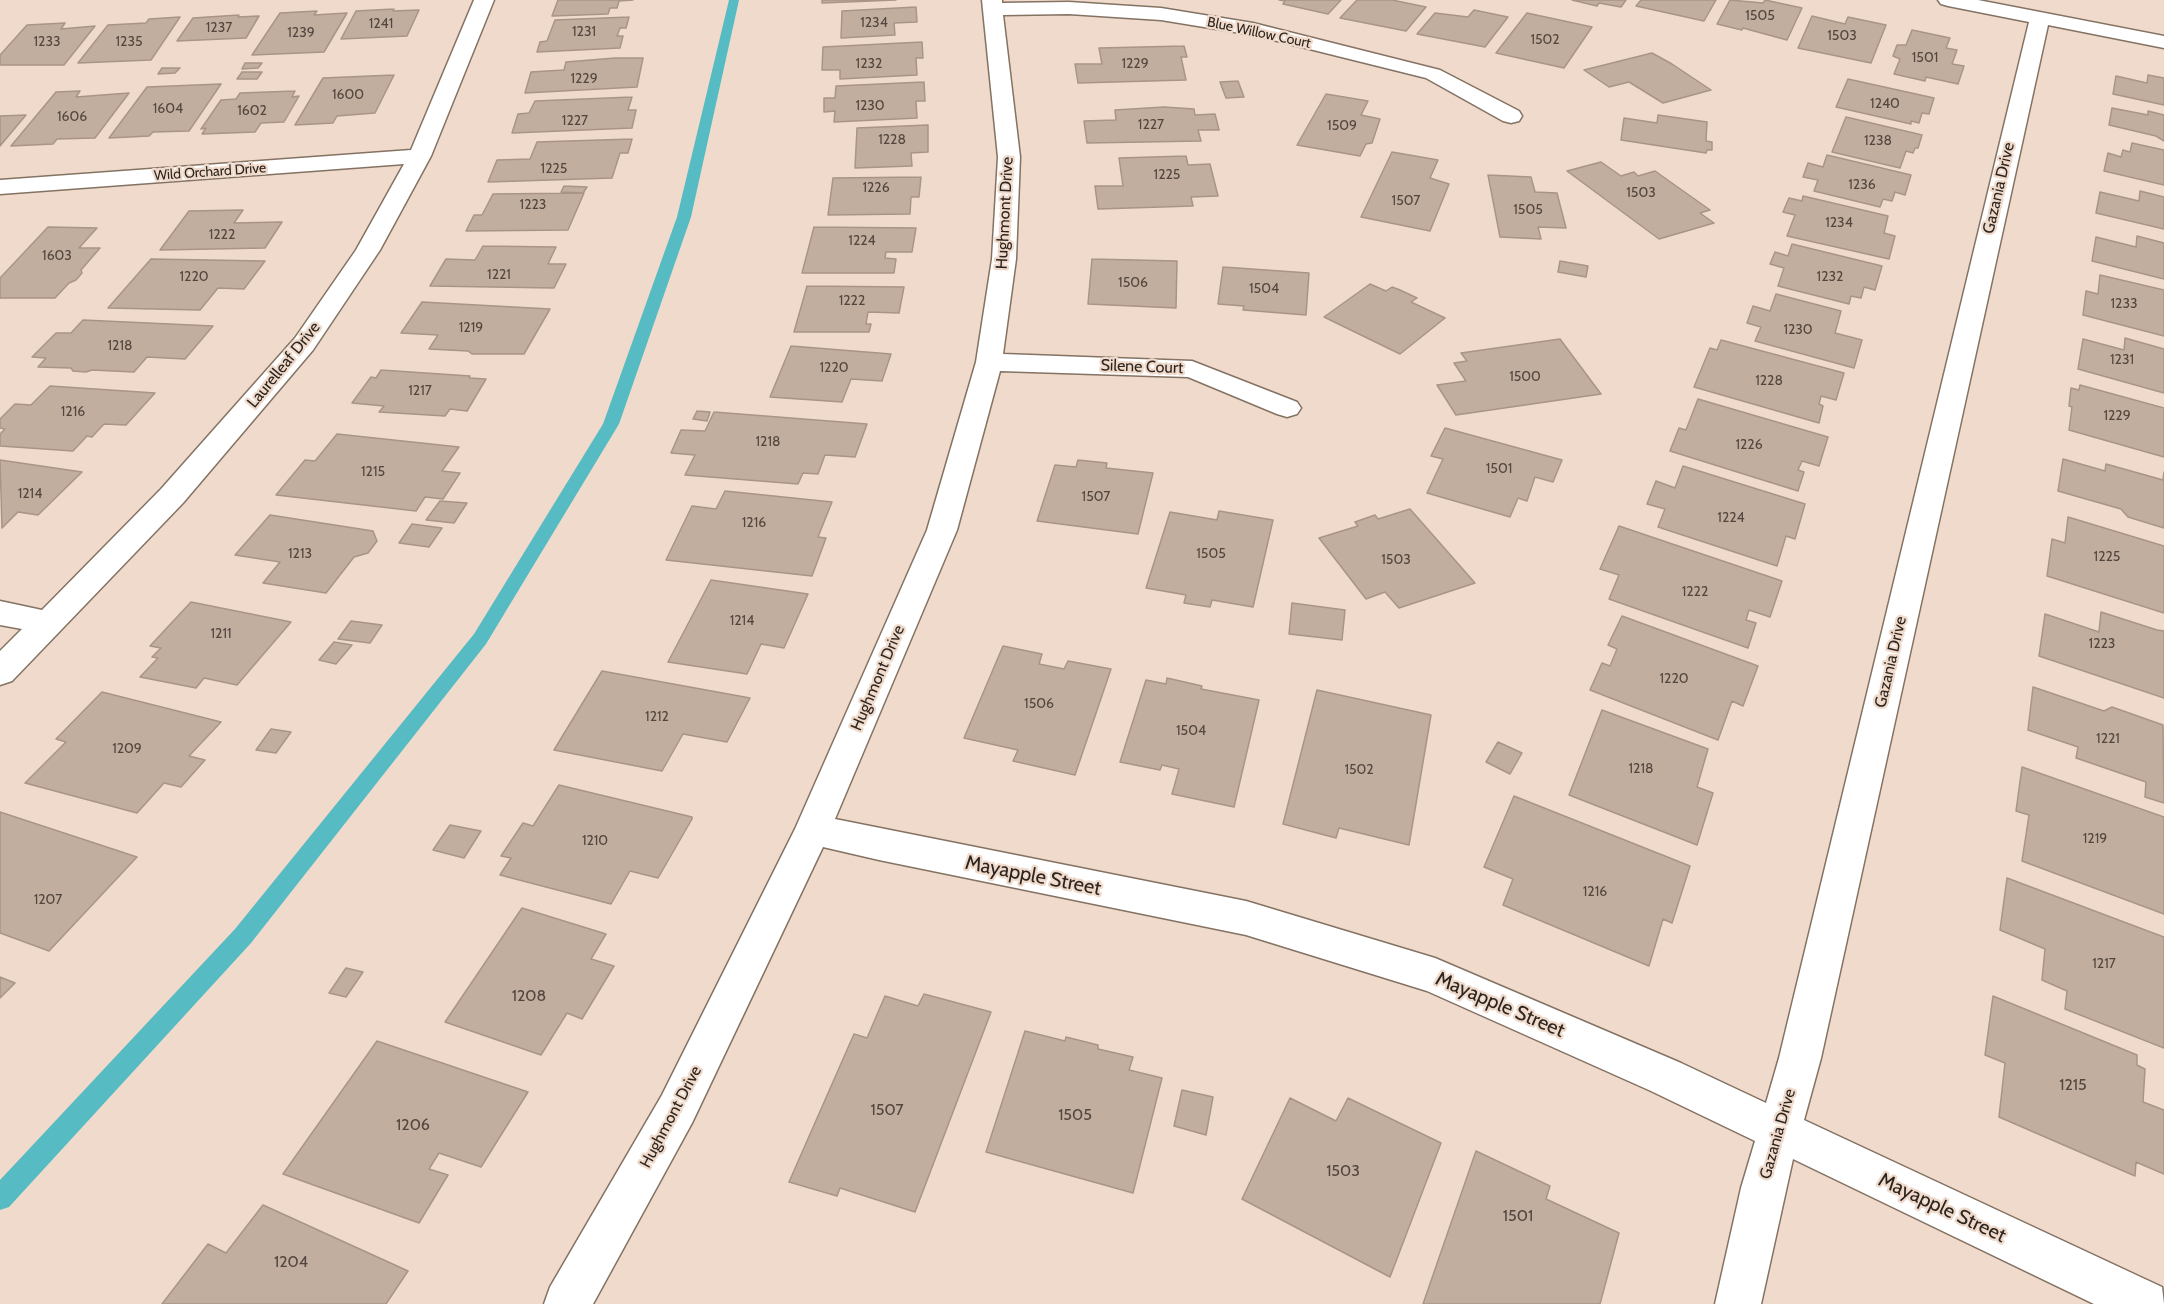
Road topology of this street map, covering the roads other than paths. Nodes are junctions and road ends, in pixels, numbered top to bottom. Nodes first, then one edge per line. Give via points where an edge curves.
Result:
1 (484, 0) edge
2 (1948, 0) edge
3 (993, 4) edge
4 (2040, 18) junction
5 (2164, 42) edge
6 (1511, 116) dead end
7 (420, 156) junction
8 (0, 187) edge
9 (989, 362) junction
10 (1287, 408) dead end
11 (0, 613) edge
12 (50, 623) junction
13 (0, 672) edge
14 (813, 829) junction
15 (1779, 1131) junction
16 (567, 1304) edge
17 (1738, 1304) edge
18 (2145, 1304) edge

1 - 7 street, Laurelleaf Drive
2 - 4 street
3 - 6 street, Blue Willow Court via 1161,14 1253,29 1432,74
3 - 9 street, Hughmont Drive via 1009,157 1004,259
4 - 5 street
4 - 15 street, Gazania Drive via 1800,1058
7 - 8 street, Wild Orchard Drive
7 - 12 street, Laurelleaf Drive via 368,250 304,344 172,496
9 - 10 street, Silene Court via 1192,369
9 - 14 street, Hughmont Drive via 942,530
11 - 12 street
12 - 13 street, Laurelleaf Drive
14 - 15 street, Mayapple Street via 1246,918 1435,976
14 - 16 street, Hughmont Drive via 677,1109
15 - 17 street, Gazania Drive
15 - 18 street, Mayapple Street

